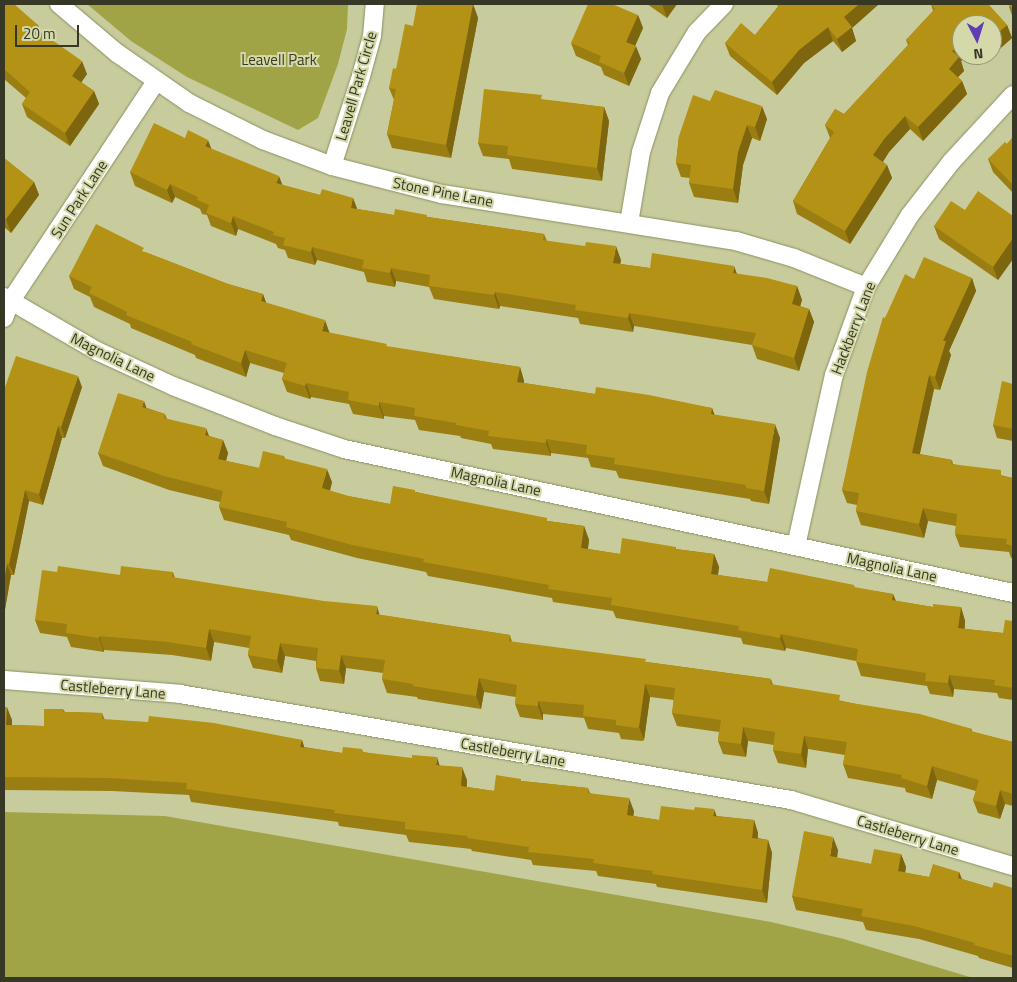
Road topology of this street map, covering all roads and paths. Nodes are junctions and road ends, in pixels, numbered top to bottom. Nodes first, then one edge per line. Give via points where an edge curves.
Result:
1 (59, 4) edge
2 (376, 4) edge
3 (724, 4) edge
4 (156, 81) junction
5 (1013, 95) edge
6 (332, 166) junction
7 (629, 224) junction
8 (866, 287) junction
9 (6, 306) edge
10 (796, 546) junction
11 (1013, 593) edge
12 (4, 680) edge
13 (1013, 866) edge

1 - 4 street, Stone Pine Lane
2 - 6 street, Leavell Park Circle via 364,68
3 - 7 street via 697,32 660,93 641,152
4 - 6 street, Stone Pine Lane via 263,140
4 - 9 street, Sun Park Lane
5 - 8 street, Hackberry Lane via 952,161 910,215
6 - 7 street, Stone Pine Lane via 442,194
7 - 8 street, Stone Pine Lane via 736,241 794,258
8 - 10 street, Hackberry Lane via 834,375
9 - 10 street, Magnolia Lane via 172,386 344,449
10 - 11 street, Magnolia Lane
12 - 13 street, Castleberry Lane via 180,694 791,800

